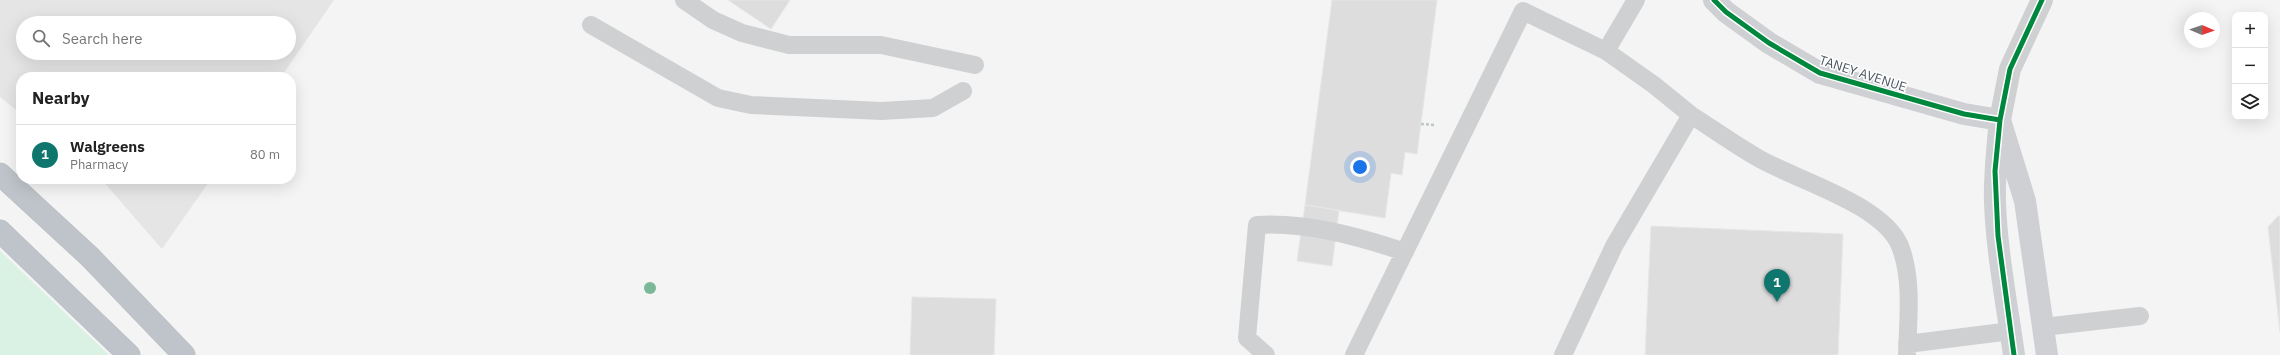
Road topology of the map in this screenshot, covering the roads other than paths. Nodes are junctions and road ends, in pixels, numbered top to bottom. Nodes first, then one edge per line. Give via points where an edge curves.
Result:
1 (684, 0) edge
2 (1636, 0) edge
3 (1714, 0) edge
4 (2042, 0) edge
5 (591, 25) dead end
6 (1606, 52) junction
7 (975, 65) dead end
8 (963, 92) dead end
9 (1691, 114) junction
10 (2000, 120) junction
11 (0, 174) edge
12 (0, 231) edge
13 (1404, 252) junction
14 (2140, 316) dead end
15 (2043, 327) junction
16 (2011, 331) junction
17 (1907, 349) edge
18 (129, 355) edge
19 (184, 355) edge
20 (1266, 355) edge
21 (1354, 355) edge
22 (1563, 355) edge
23 (2014, 355) edge
24 (2047, 355) edge

1 - 7 lane via 713,20 742,33 788,45 881,45
2 - 6 lane
3 - 10 street, TANEY AVENUE via 1726,12 1769,43 1820,73 1964,114
4 - 10 street via 2010,69
5 - 8 lane via 718,98 751,104 881,111 933,108
6 - 9 lane
6 - 13 lane via 1523,11
9 - 17 lane via 1758,158 1882,220 1900,245 1907,276
9 - 22 lane via 1614,246
10 - 15 street via 2025,200
10 - 16 street via 1995,203
11 - 19 highway via 90,257
12 - 18 highway
13 - 20 lane via 1361,237 1283,224 1257,225 1247,338
13 - 21 lane
14 - 15 lane
15 - 24 street
16 - 17 lane
16 - 23 street

